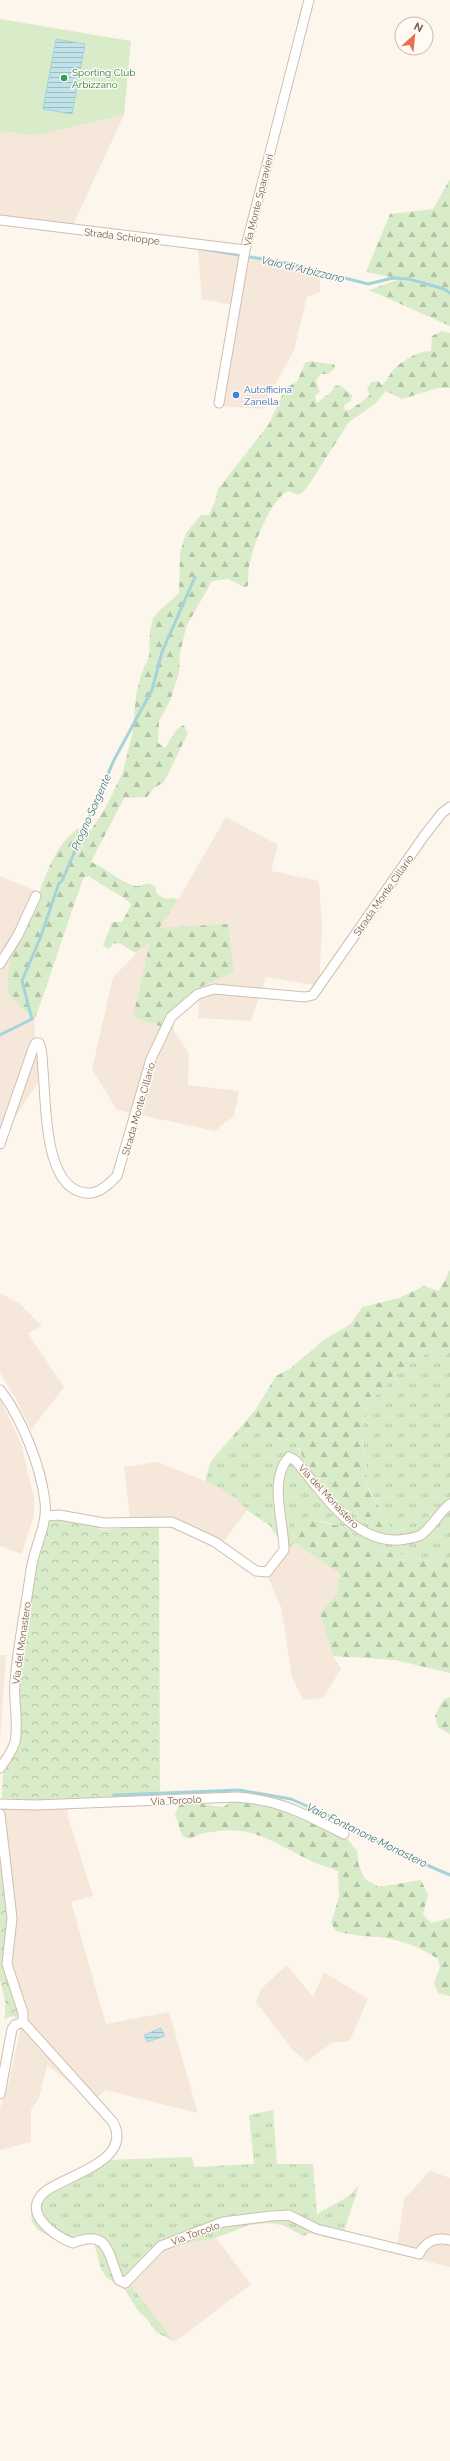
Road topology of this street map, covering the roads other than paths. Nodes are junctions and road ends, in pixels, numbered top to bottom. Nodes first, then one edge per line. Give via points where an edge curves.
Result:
1 (309, 0) edge
2 (0, 220) edge
3 (245, 250) junction
4 (220, 403) dead end
5 (450, 807) edge
6 (36, 896) dead end
7 (0, 964) edge
8 (0, 1144) edge
9 (0, 1390) edge
10 (450, 1504) edge
11 (46, 1516) junction
12 (0, 1768) edge
13 (0, 1804) edge
14 (0, 1814) edge
15 (344, 1834) dead end
16 (23, 2022) junction
17 (0, 2094) edge
18 (450, 2240) edge

1 - 3 street, Via Monte Sparavieri
2 - 3 street, Strada Schioppe
3 - 4 street, Via Monte Sparavieri
5 - 8 street, Strada Monte Cillario via 424,836 314,995 305,997 214,989 198,994 171,1017 151,1059 117,1176 105,1188 85,1194 73,1189 58,1171 48,1139 39,1043 34,1046
6 - 7 street via 18,935
9 - 11 street, Via del Monastero via 18,1417 26,1437 42,1485
10 - 11 street, Via del Monastero via 420,1535 389,1540 374,1537 359,1530 343,1515 296,1460 289,1457 281,1465 279,1478 284,1550 267,1572 256,1572 215,1542 172,1522 104,1523 59,1515
11 - 12 street, Via del Monastero via 32,1556 18,1657 15,1683 15,1742
13 - 15 street, Via Torcolo via 259,1798 294,1808
14 - 16 street via 12,1918 7,1964 23,2013
16 - 17 street via 12,2029
16 - 18 street, Via Torcolo via 113,2122 118,2131 116,2143 101,2161 82,2174 46,2191 36,2209 40,2220 62,2239 73,2243 85,2238 98,2238 106,2244 119,2280 125,2283 161,2246 223,2222 271,2216 289,2215 317,2229 419,2254 425,2244 440,2238

